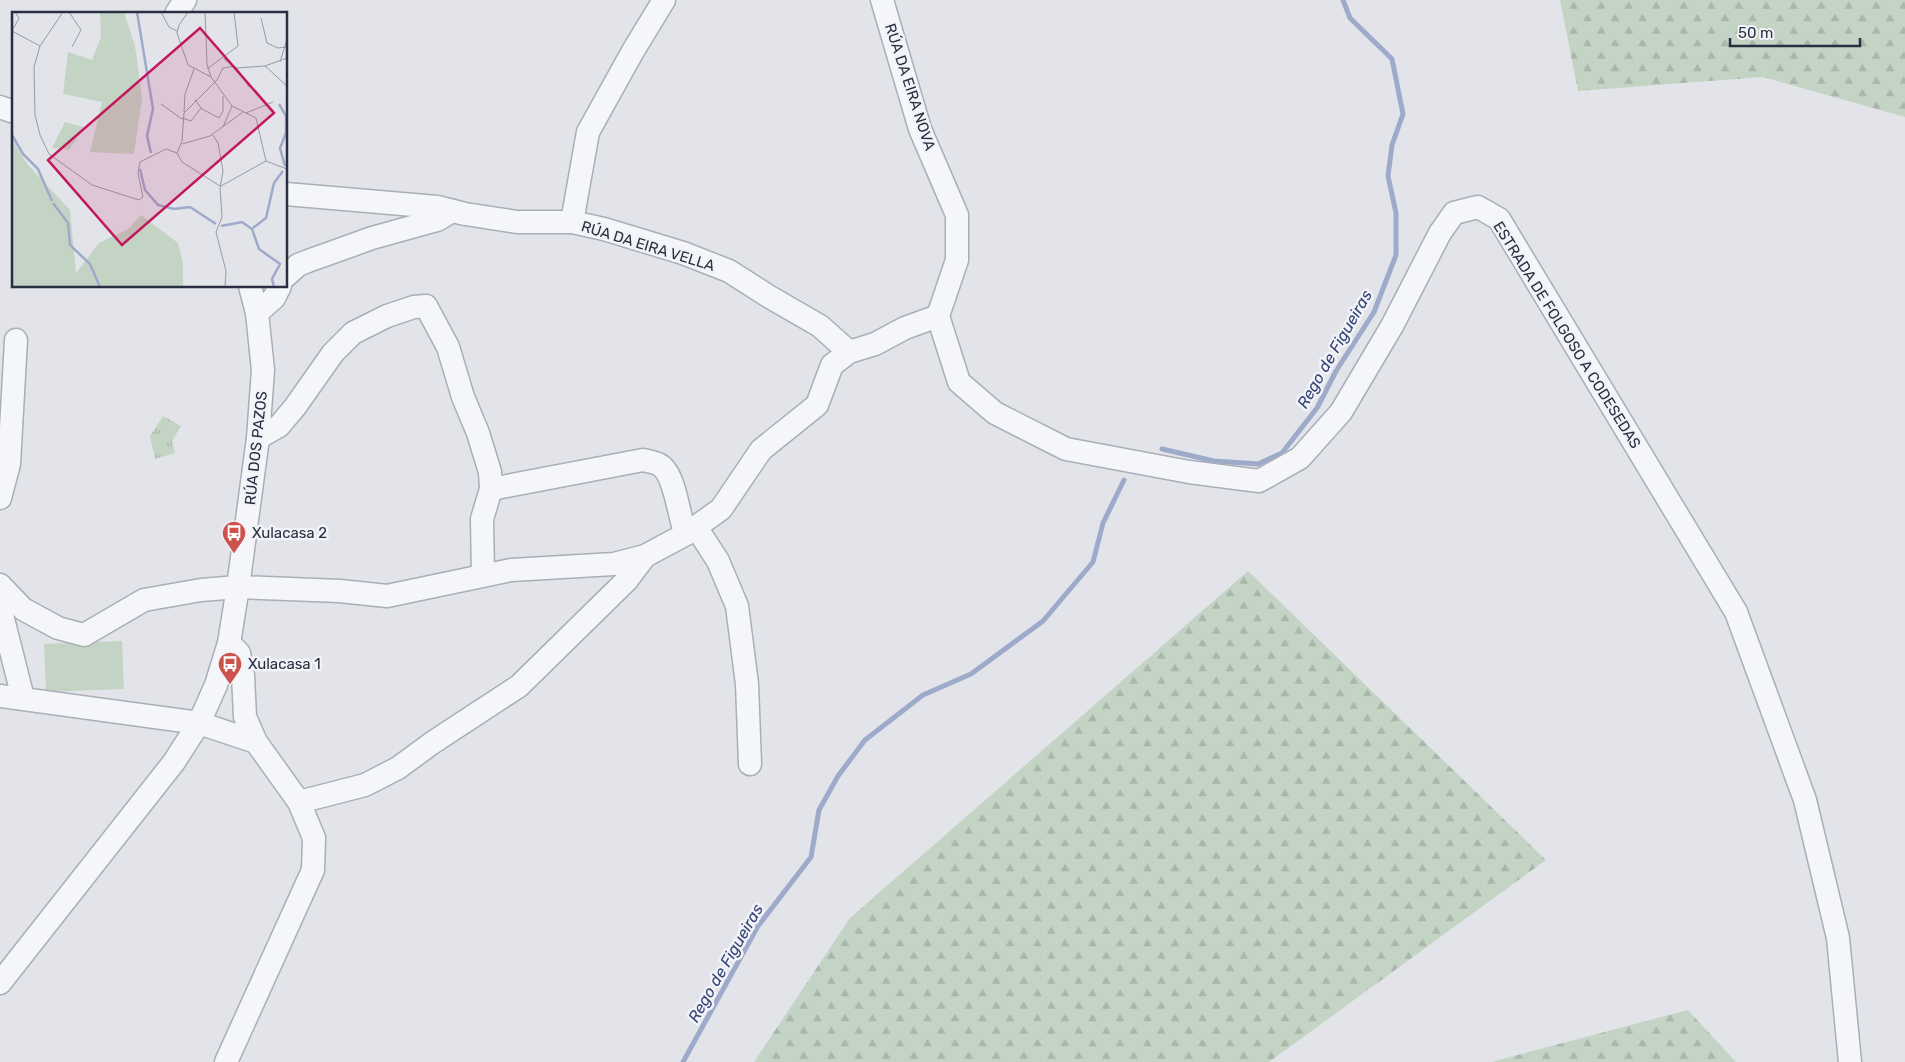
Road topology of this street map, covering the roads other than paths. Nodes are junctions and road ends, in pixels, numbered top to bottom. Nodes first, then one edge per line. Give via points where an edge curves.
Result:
1 (185, 0) edge
2 (664, 0) edge
3 (882, 0) edge
4 (177, 12) edge
5 (0, 107) edge
6 (12, 111) edge
7 (288, 194) edge
8 (452, 211) junction
9 (572, 222) junction
10 (288, 274) edge
11 (251, 288) edge
12 (279, 288) edge
13 (258, 313) junction
14 (938, 316) junction
15 (16, 340) dead end
16 (849, 352) junction
17 (258, 438) junction
18 (491, 489) junction
19 (0, 498) edge
20 (691, 530) junction
21 (645, 556) junction
22 (483, 575) junction
23 (0, 585) edge
24 (238, 587) junction
25 (0, 607) edge
26 (228, 643) junction
27 (0, 696) edge
28 (23, 698) junction
29 (199, 723) junction
30 (256, 742) junction
31 (750, 764) dead end
32 (299, 802) junction
33 (0, 983) edge
34 (226, 1062) edge
35 (1850, 1062) edge

1 - 4 street
2 - 9 street, RÚA DA EIRA VELLA via 588,132
3 - 14 street, RÚA DA EIRA NOVA via 920,129 958,215 956,260
5 - 6 street
7 - 8 street, RÚA DA EIRA VELLA
8 - 9 street, RÚA DA EIRA VELLA via 517,222
8 - 10 street via 437,220 372,238 308,261
9 - 16 street, RÚA DA EIRA VELLA via 683,253 729,271 820,326
11 - 13 street, RÚA DOS PAZOS
12 - 13 street via 274,298
13 - 17 street, RÚA DOS PAZOS via 263,370
14 - 16 street
14 - 35 street, ESTRADA DE FOLGOSO A CODESEDAS via 959,382 995,413 1066,448 1189,472 1259,481 1300,458 1341,412 1454,213 1478,207 1499,219 1736,612 1805,800 1838,938
15 - 19 street via 8,464
16 - 20 street via 832,366 817,405 761,450 721,510
17 - 18 street via 279,426 333,354 353,333 387,316 426,306 448,347 490,472
17 - 24 street, RÚA DOS PAZOS
18 - 20 street via 642,460 660,465 671,479 680,522
18 - 22 street via 482,519
20 - 21 street
20 - 31 street via 718,561 737,606 747,684
21 - 22 street via 614,564 511,570
21 - 32 street via 627,580 519,686 398,768 364,785
22 - 24 street via 387,596
23 - 24 street via 22,609 58,628 84,635 144,600
24 - 26 street, RÚA DOS PAZOS
25 - 28 street
26 - 29 street, RÚA DOS PAZOS via 216,685
26 - 30 street via 239,653 245,716
27 - 28 street
28 - 29 street
29 - 30 street
29 - 33 street, RÚA DOS PAZOS via 174,762
30 - 32 street
32 - 34 street via 314,838 313,870

